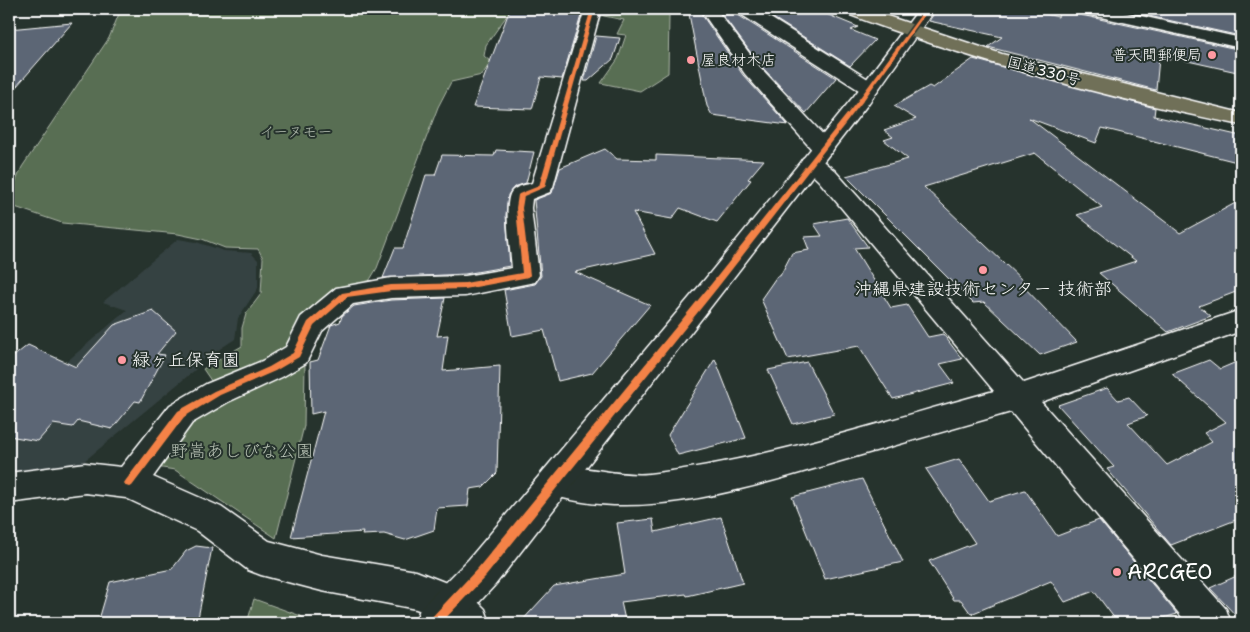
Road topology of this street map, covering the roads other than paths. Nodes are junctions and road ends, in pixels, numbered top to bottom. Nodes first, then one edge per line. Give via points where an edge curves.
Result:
1 (592, 9) edge
2 (708, 9) edge
3 (745, 9) edge
4 (851, 9) edge
5 (927, 9) edge
6 (1087, 9) edge
7 (1111, 11) edge
8 (909, 31) junction
9 (1241, 42) edge
10 (869, 88) junction
11 (1241, 119) edge
12 (817, 155) junction
13 (1241, 320) edge
14 (1019, 397) junction
15 (556, 481) junction
16 (129, 483) junction
17 (9, 488) edge
18 (453, 617) edge
19 (1212, 623) edge

1 - 16 street via 542,187 522,195 519,208 526,275 465,286 391,288 345,295 311,324 296,354 181,414
2 - 12 street
3 - 10 street
4 - 8 highway, 国道330号
5 - 8 street
6 - 7 street
7 - 9 street
8 - 10 street
8 - 11 highway, 国道330号 via 1042,71
10 - 12 street
12 - 14 street via 828,176
12 - 15 street
13 - 14 street
14 - 15 street via 754,471 647,490 610,489
14 - 19 street
15 - 18 street
16 - 17 street via 85,478
16 - 18 street via 209,519 261,557 322,573 416,590

